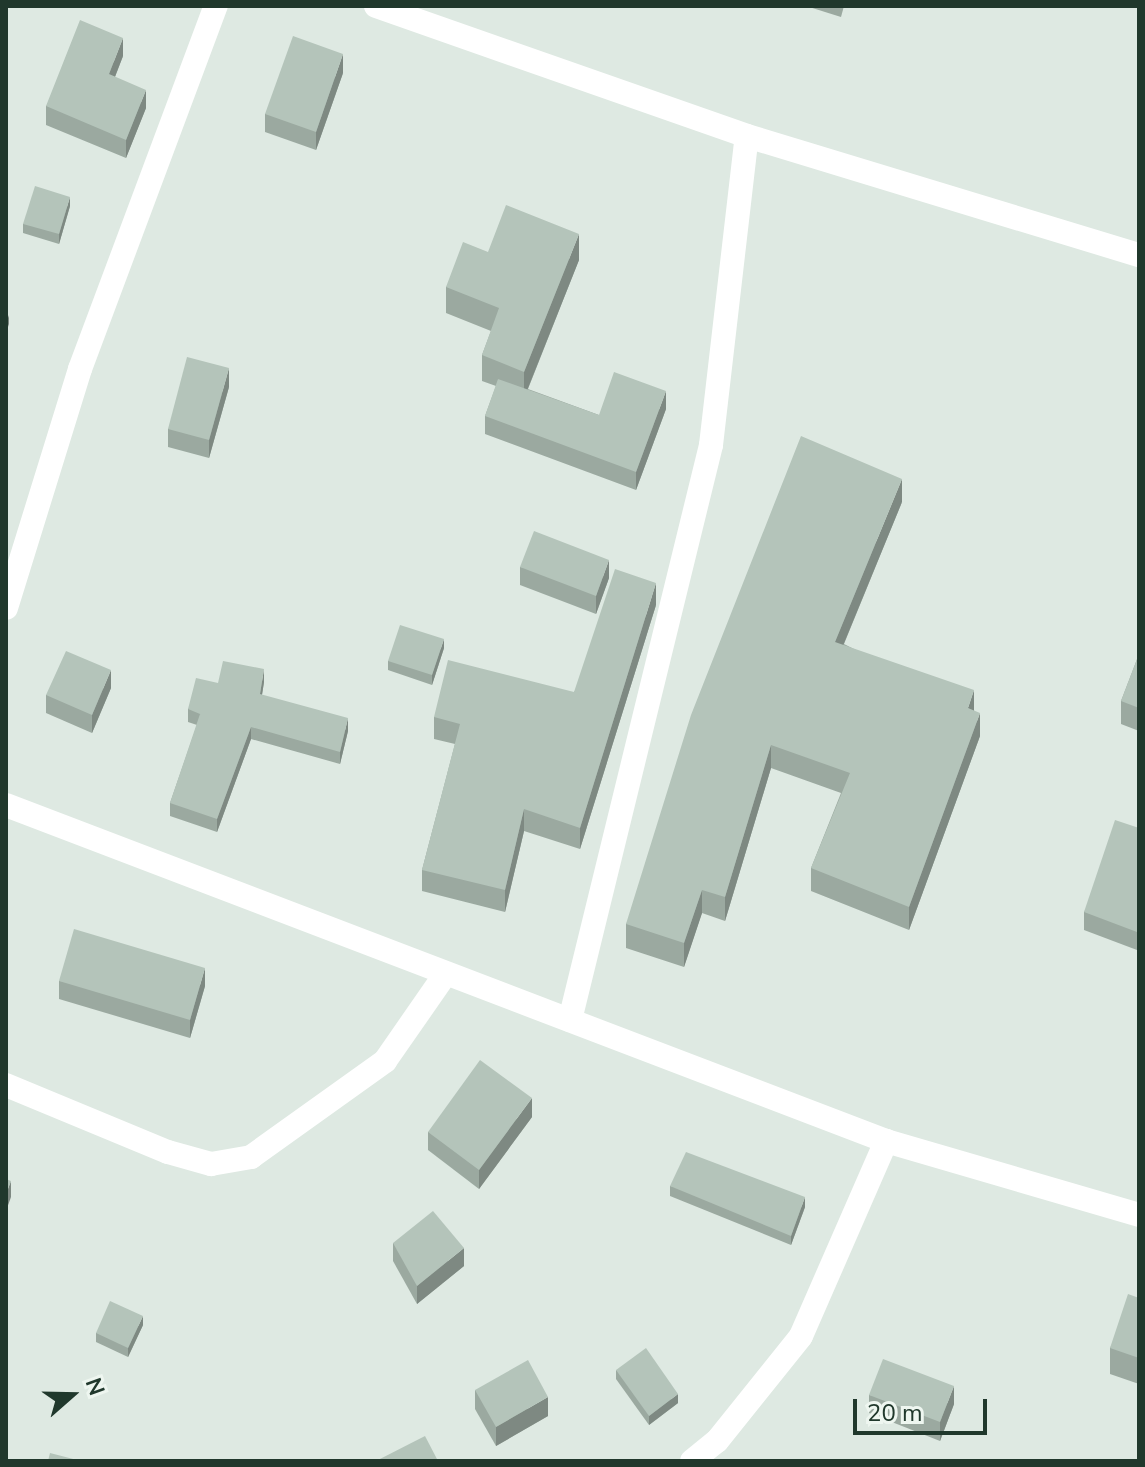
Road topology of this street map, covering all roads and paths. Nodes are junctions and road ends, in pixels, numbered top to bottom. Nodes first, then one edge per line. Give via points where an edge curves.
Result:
1 (216, 6) edge
2 (376, 6) edge
3 (747, 136) junction
4 (1139, 255) edge
5 (6, 608) edge
6 (6, 805) edge
7 (444, 976) junction
8 (570, 1020) junction
9 (6, 1085) edge
10 (886, 1141) junction
11 (1139, 1215) edge
12 (692, 1461) edge

1 - 5 street via 80,369
2 - 3 street
3 - 4 street
3 - 8 street via 711,445
6 - 7 street
7 - 8 street
7 - 9 street via 385,1061 251,1157 211,1164 168,1152
8 - 10 street
10 - 11 street
10 - 12 street via 801,1336 717,1441

